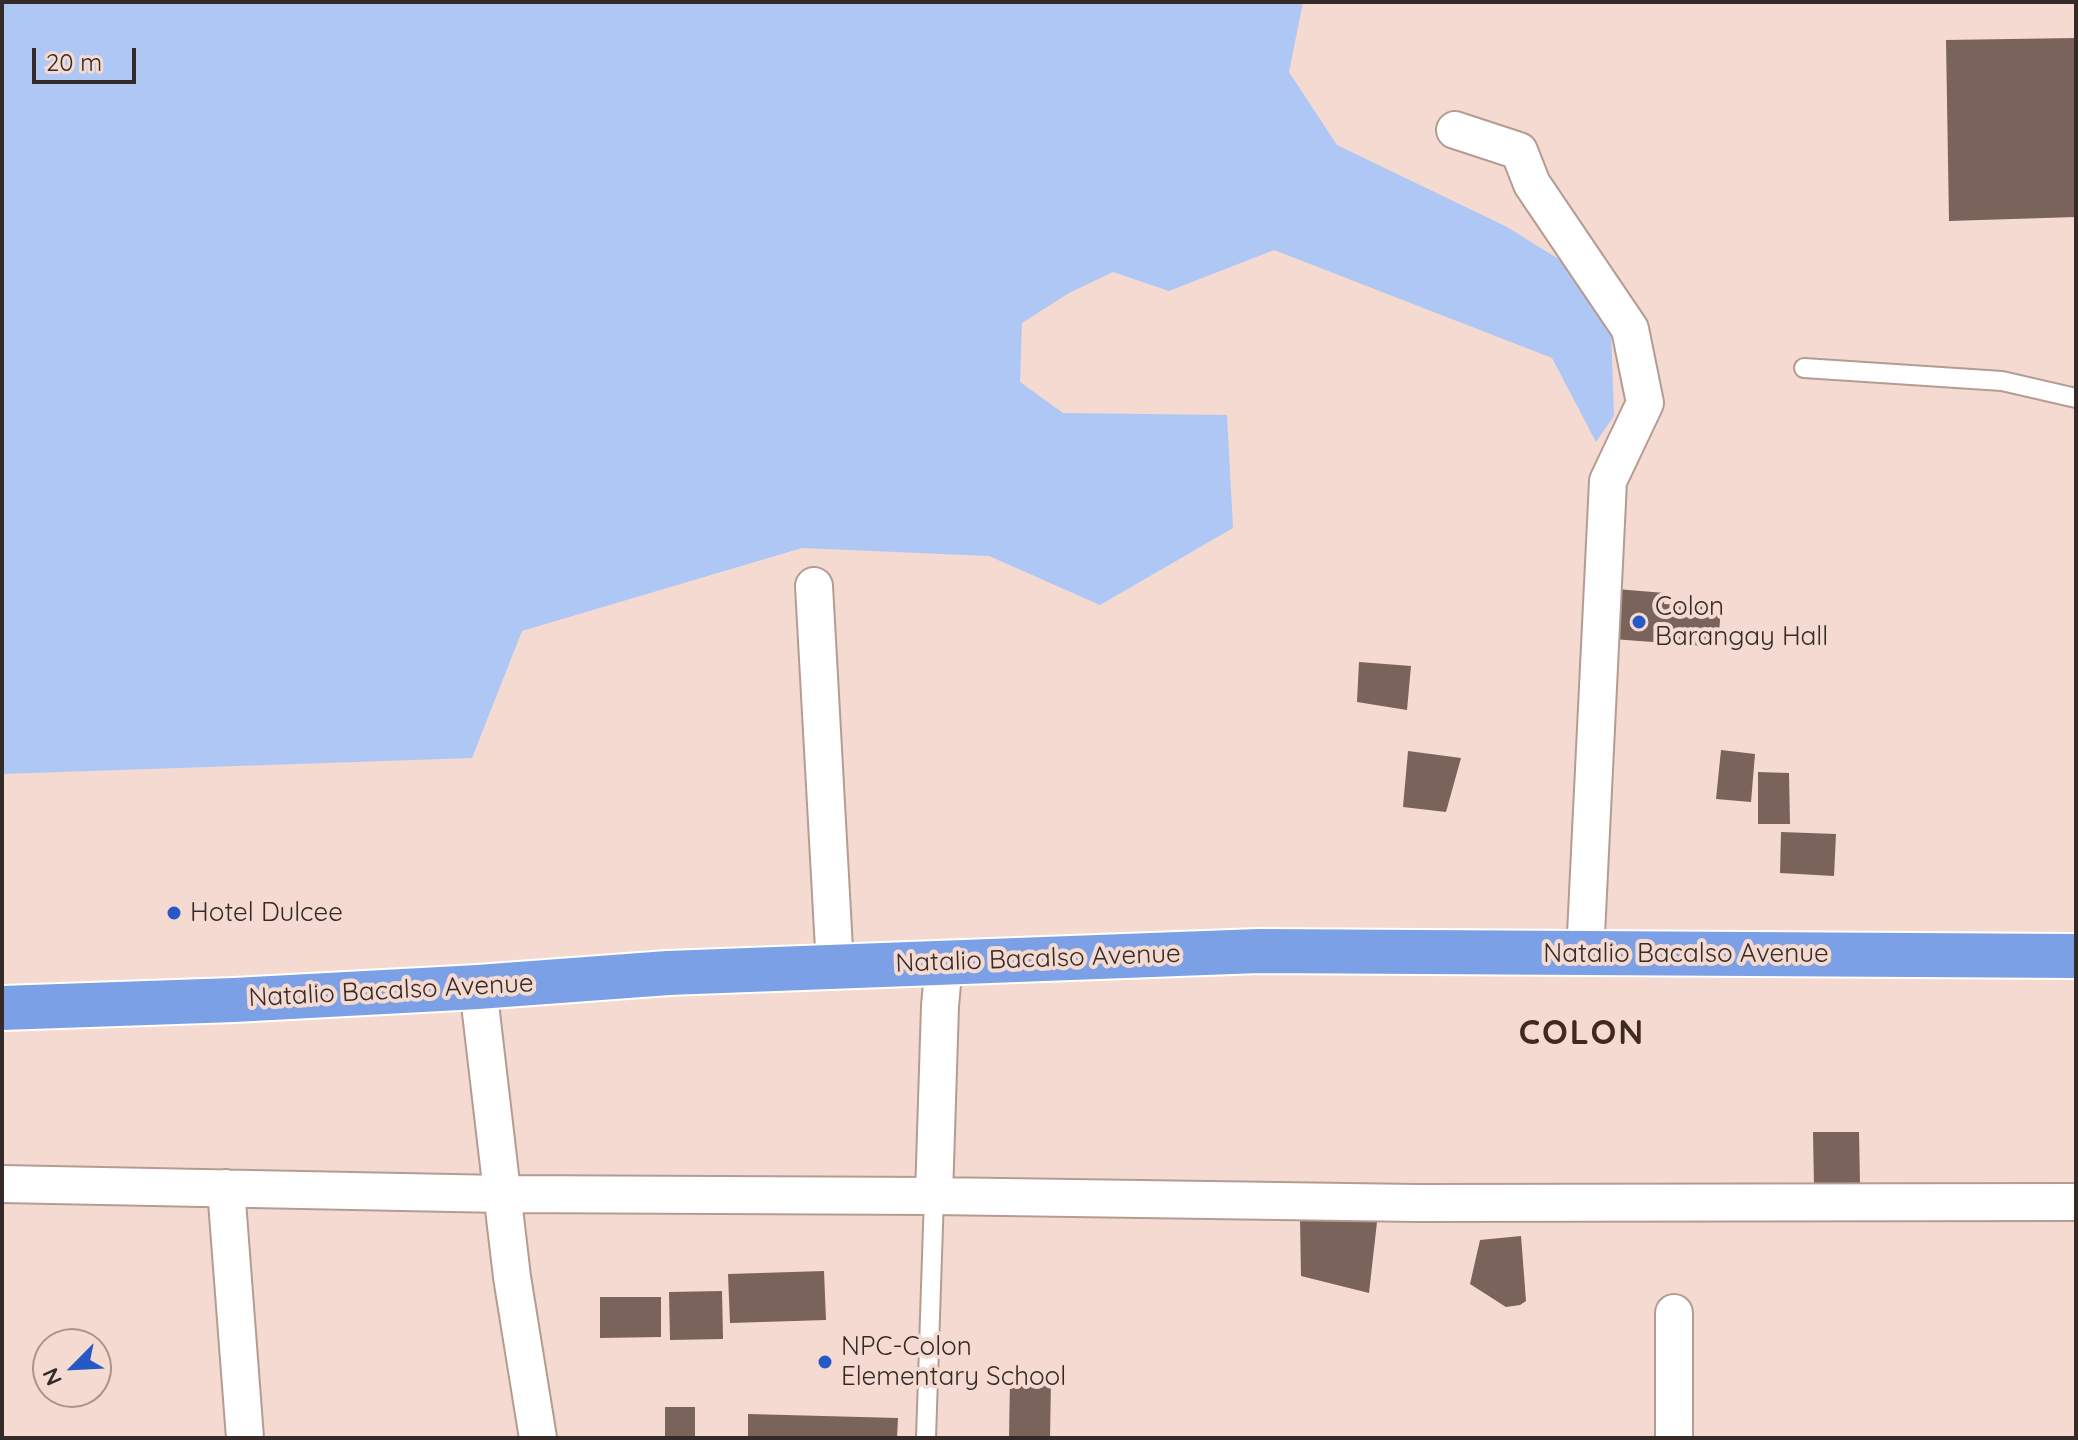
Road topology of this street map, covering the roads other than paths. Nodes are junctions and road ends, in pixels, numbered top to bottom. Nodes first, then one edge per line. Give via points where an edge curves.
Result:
1 (1455, 130) dead end
2 (1804, 368) dead end
3 (2076, 398) edge
4 (814, 586) dead end
5 (1585, 955) junction
6 (2076, 956) edge
7 (944, 962) junction
8 (835, 967) junction
9 (478, 987) junction
10 (2, 1008) edge
11 (2, 1184) edge
12 (226, 1188) junction
13 (502, 1194) junction
14 (934, 1196) junction
15 (2076, 1202) edge
16 (1674, 1313) dead end
17 (245, 1438) edge
18 (538, 1438) edge
19 (926, 1438) edge
20 (1674, 1438) edge

1 - 5 street via 1519,151 1532,184 1630,329 1645,403 1608,481
2 - 3 lane via 2002,381
4 - 8 street
5 - 6 highway, Natalio Bacalso Avenue
5 - 7 highway, Natalio Bacalso Avenue via 1259,951
7 - 8 highway, Natalio Bacalso Avenue
7 - 14 street
8 - 9 highway, Natalio Bacalso Avenue
9 - 10 highway, Natalio Bacalso Avenue
9 - 13 street
11 - 12 street
12 - 13 street
12 - 17 street
13 - 14 street
13 - 18 street
14 - 15 street via 1416,1203
14 - 19 lane
16 - 20 street

